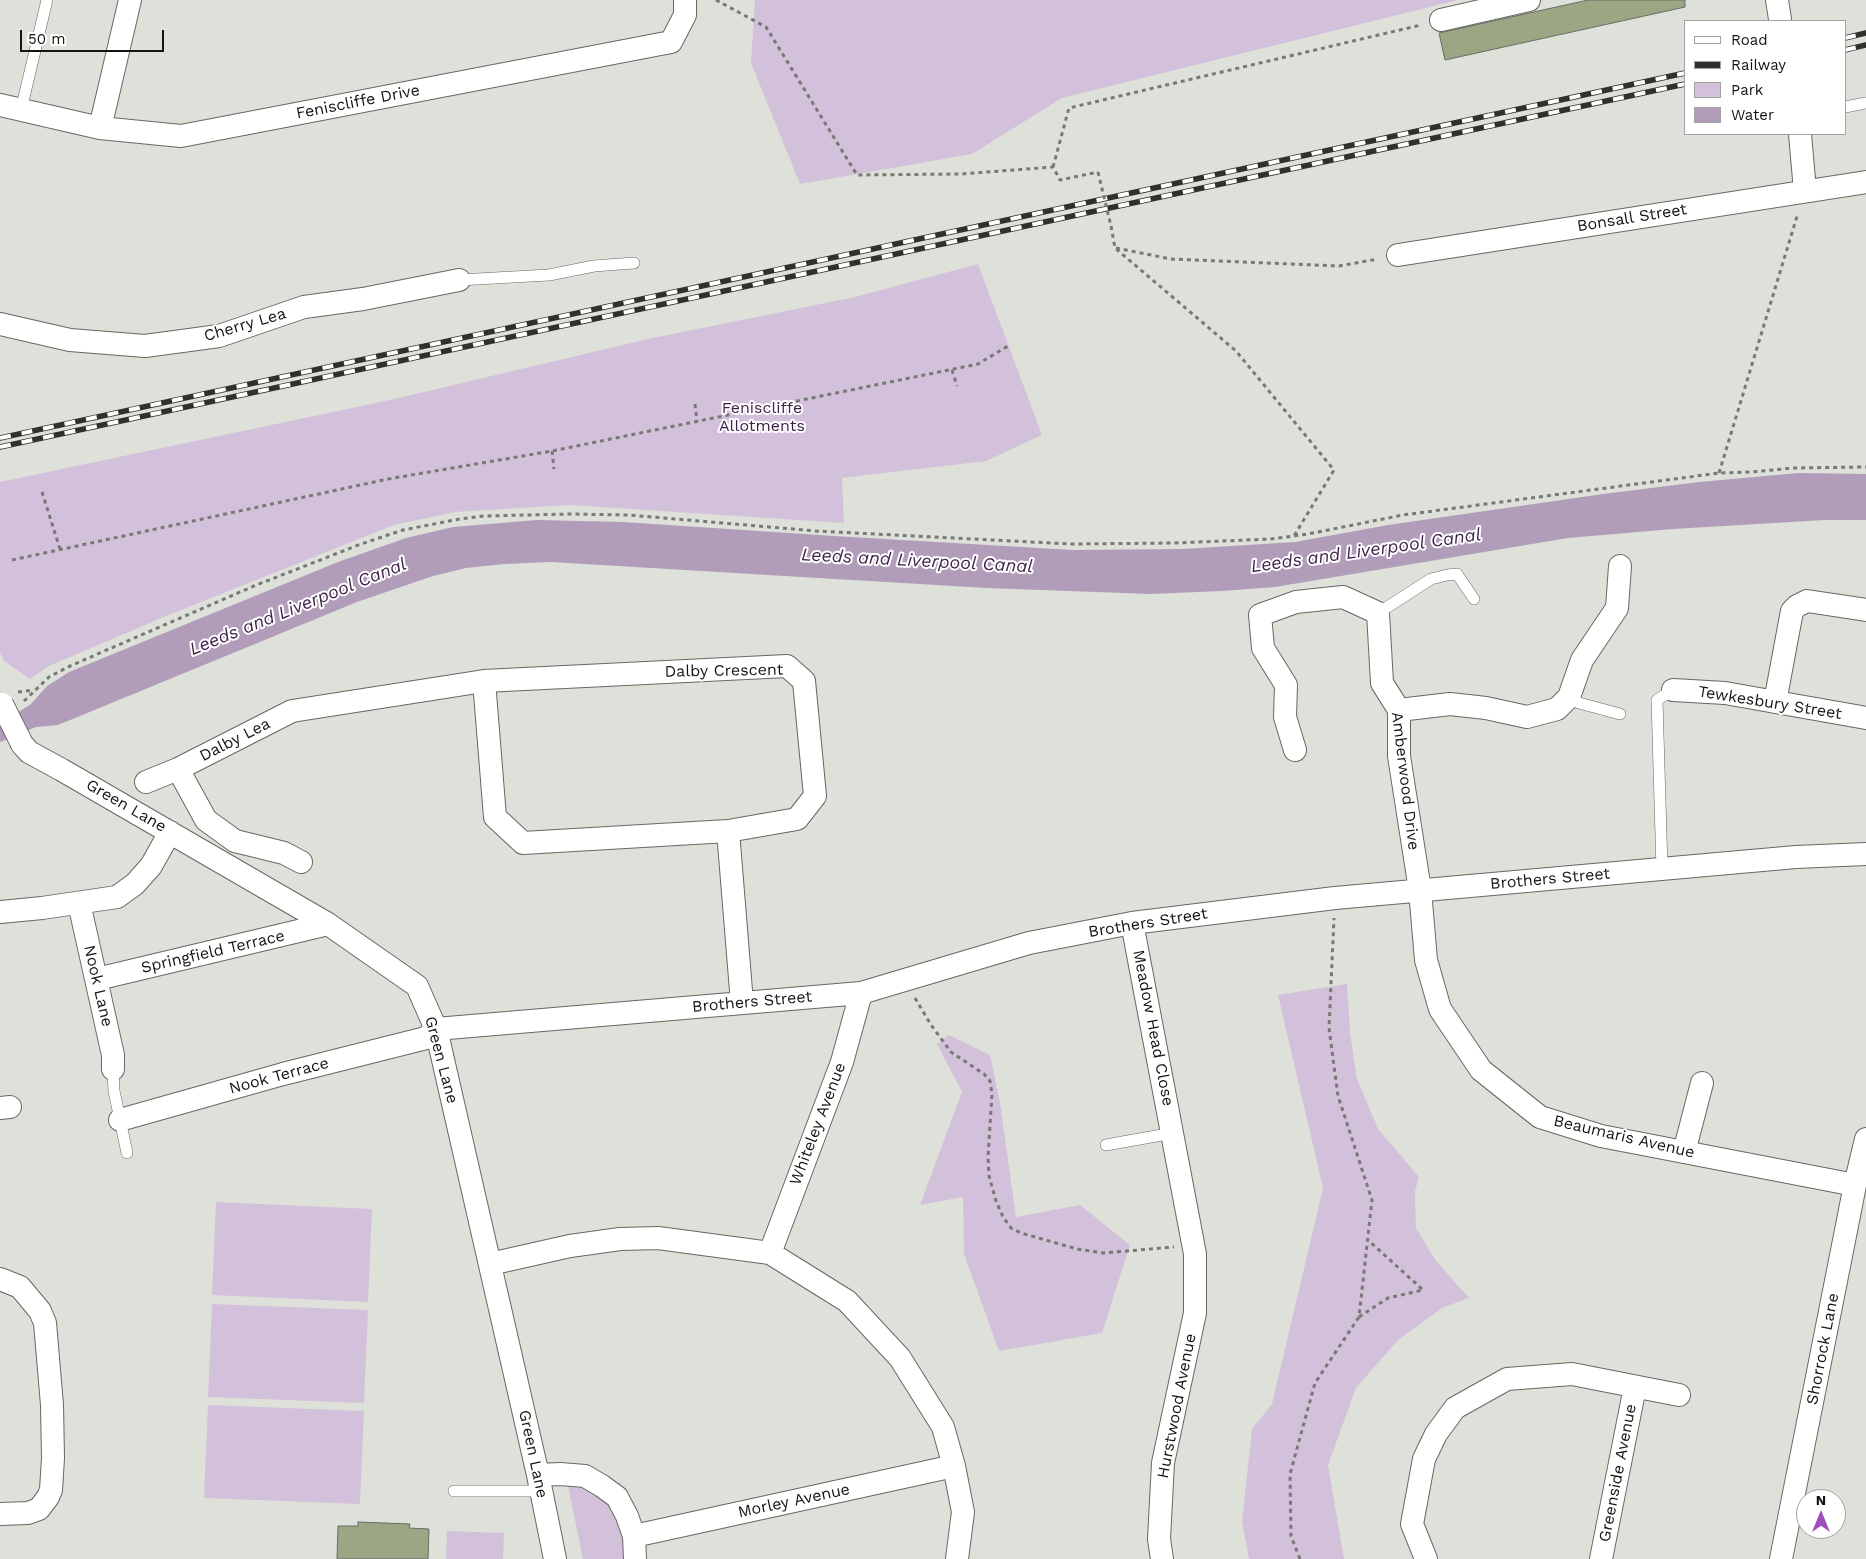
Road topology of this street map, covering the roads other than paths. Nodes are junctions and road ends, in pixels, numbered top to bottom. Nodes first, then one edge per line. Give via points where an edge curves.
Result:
1 (47, 0) edge
2 (130, 0) edge
3 (685, 0) edge
4 (1529, 0) edge
5 (1441, 20) road end
6 (1866, 103) edge
7 (1846, 107) edge
8 (11, 108) edge
9 (100, 128) junction
10 (1800, 135) edge
11 (1866, 182) edge
12 (1805, 191) junction
13 (1398, 255) road end
14 (634, 263) dead end
15 (459, 280) joint
16 (0, 324) edge
17 (1620, 566) dead end
18 (1474, 599) dead end
19 (1866, 610) edge
20 (1378, 613) junction
21 (484, 681) junction
22 (1673, 690) joint
23 (1569, 697) junction
24 (11, 700) edge
25 (1775, 702) junction
26 (1399, 710) junction
27 (292, 711) joint
28 (1620, 714) dead end
29 (1866, 718) edge
30 (1296, 750) dead end
31 (178, 769) junction
32 (146, 782) dead end
33 (170, 832) junction
34 (728, 832) junction
35 (1866, 854) edge
36 (301, 862) dead end
37 (1662, 869) junction
38 (1420, 890) junction
39 (79, 903) junction
40 (0, 912) edge
41 (1132, 923) junction
42 (328, 924) junction
43 (97, 979) junction
44 (861, 993) junction
45 (742, 1003) junction
46 (436, 1029) junction
47 (113, 1070) joint
48 (1702, 1083) dead end
49 (120, 1120) junction
50 (1173, 1133) junction
51 (1866, 1139) edge
52 (1106, 1146) dead end
53 (127, 1152) dead end
54 (1684, 1152) junction
55 (1858, 1198) edge
56 (770, 1253) junction
57 (490, 1264) junction
58 (0, 1279) edge
59 (1195, 1313) joint
60 (1635, 1387) junction
61 (1679, 1395) dead end
62 (954, 1466) junction
63 (540, 1483) junction
64 (454, 1491) dead end
65 (0, 1514) edge
66 (634, 1536) junction
67 (555, 1559) edge
68 (635, 1559) edge
69 (957, 1559) edge
70 (1162, 1559) edge
71 (1426, 1559) edge
72 (1601, 1559) edge
73 (1781, 1559) edge

1 - 8 lane
2 - 9 street
3 - 9 street, Feniscliffe Drive via 685,15 671,42 180,136
4 - 5 street
6 - 7 lane
8 - 9 street, Feniscliffe Drive
10 - 12 street
11 - 12 street, Bonsall Street
12 - 13 street, Bonsall Street
14 - 15 lane via 594,266 549,275
15 - 16 street, Cherry Lea via 304,307 218,336 145,346 70,340
17 - 23 street via 1618,608 1582,660
18 - 20 lane via 1456,574 1447,574 1432,579
19 - 25 street via 1807,601 1792,611
20 - 26 street, Amberwood Drive via 1382,683
20 - 30 street via 1343,597 1296,602 1260,615 1263,648 1286,684 1285,717
21 - 27 street, Dalby Crescent
21 - 34 street, Dalby Crescent via 496,817 523,843
21 - 34 street, Dalby Crescent via 787,666 804,681 815,796 797,819
22 - 25 street, Tewkesbury Street via 1724,693
22 - 37 lane via 1657,700
23 - 26 street via 1557,709 1527,717 1450,704
23 - 28 lane via 1579,704
24 - 33 street, Green Lane, bridge via 22,744 28,752
25 - 29 street, Tewkesbury Street
26 - 38 street, Amberwood Drive via 1398,756
27 - 31 street, Dalby Lea
31 - 32 street, Dalby Lea
31 - 36 street via 206,820 235,841 284,853
33 - 39 street via 151,866 135,884 117,896
33 - 42 street, Green Lane
34 - 45 street
35 - 37 street, Brothers Street
37 - 38 street, Brothers Street
38 - 41 street, Brothers Street
38 - 54 street, Beaumaris Avenue via 1426,960 1440,1010 1481,1070 1540,1117 1602,1136
39 - 40 street
39 - 43 street, Nook Lane
41 - 44 street, Brothers Street via 1029,943
41 - 50 street, Meadow Head Close
42 - 43 street, Springfield Terrace
42 - 46 street, Green Lane via 417,986
43 - 47 street, Nook Lane via 113,1055
44 - 45 street, Brothers Street
44 - 56 street, Whiteley Avenue via 842,1062
45 - 46 street, Brothers Street
46 - 49 street, Nook Terrace via 426,1038
46 - 57 street, Green Lane
47 - 49 lane
48 - 54 street
49 - 53 lane
50 - 52 lane
50 - 59 street, Meadow Head Close via 1194,1245
51 - 55 street, Shorrock Lane
54 - 55 street, Beaumaris Avenue
55 - 73 street, Shorrock Lane
56 - 57 street via 658,1238 620,1239 570,1246
56 - 62 street via 847,1301 900,1358 943,1427
57 - 63 street, Green Lane
58 - 65 street via 20,1287 40,1311 44,1324 52,1405 53,1458 51,1490 39,1509 28,1513
59 - 70 street, Hurstwood Avenue via 1163,1463 1159,1539
60 - 61 street, Greenside Avenue
60 - 71 street, Greenside Avenue via 1572,1374 1507,1379 1455,1408 1436,1434 1424,1459 1412,1524
60 - 72 street, Greenside Avenue
62 - 66 street, Morley Avenue
62 - 69 street via 963,1512
63 - 64 lane
63 - 66 street via 560,1474 585,1476 617,1497
63 - 67 street, Green Lane
66 - 68 street

